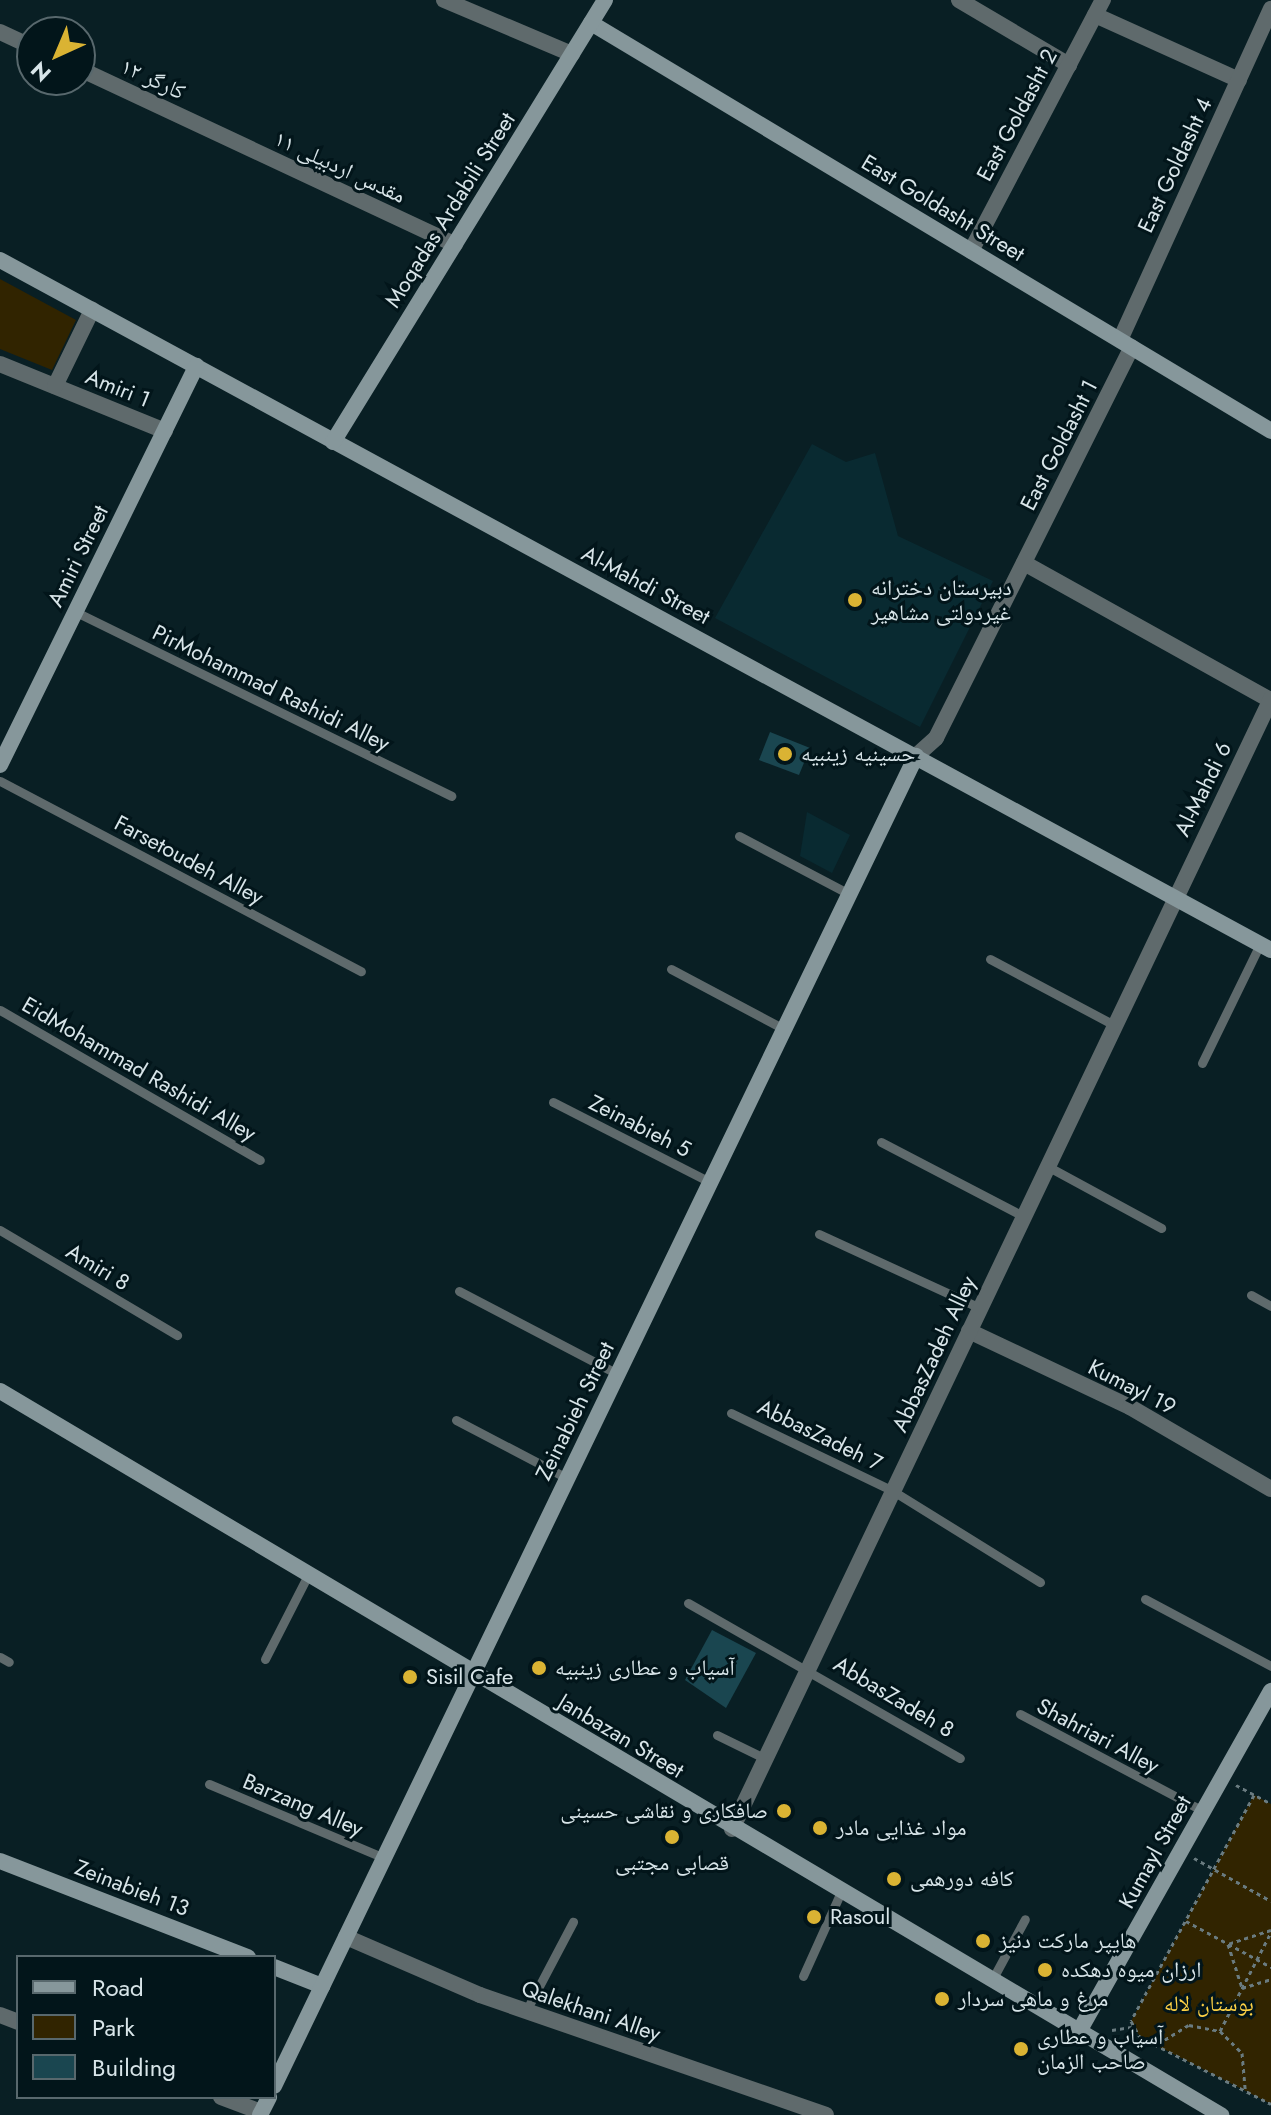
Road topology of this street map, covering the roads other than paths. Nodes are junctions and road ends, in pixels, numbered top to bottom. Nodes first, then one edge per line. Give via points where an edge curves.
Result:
1 (444, 0) edge
2 (605, 0) edge
3 (959, 0) edge
4 (1099, 8) edge
5 (1271, 9) edge
6 (591, 23) junction
7 (572, 54) junction
8 (1069, 65) junction
9 (96, 77) edge
10 (1239, 80) junction
11 (207, 129) joint
12 (455, 245) junction
13 (971, 251) junction
14 (0, 260) edge
15 (92, 310) junction
16 (1126, 344) junction
17 (0, 364) edge
18 (196, 366) junction
19 (55, 386) junction
20 (165, 431) junction
21 (1271, 431) edge
22 (333, 442) junction
23 (1024, 563) junction
24 (76, 612) junction
25 (1271, 699) edge
26 (916, 756) junction
27 (0, 765) edge
28 (0, 781) edge
29 (451, 796) dead end
30 (739, 836) dead end
31 (849, 894) junction
32 (1175, 897) junction
33 (1265, 947) edge
34 (990, 959) dead end
35 (671, 969) dead end
36 (361, 971) dead end
37 (0, 1010) edge
38 (1114, 1025) junction
39 (784, 1029) junction
40 (1202, 1063) dead end
41 (553, 1102) dead end
42 (881, 1142) dead end
43 (260, 1160) dead end
44 (1047, 1166) junction
45 (710, 1182) junction
46 (1023, 1216) junction
47 (1161, 1228) dead end
48 (0, 1230) edge
49 (819, 1234) dead end
50 (459, 1291) dead end
51 (1251, 1295) dead end
52 (1271, 1306) edge
53 (980, 1308) junction
54 (969, 1331) junction
55 (177, 1335) dead end
56 (618, 1374) junction
57 (0, 1391) edge
58 (731, 1413) dead end
59 (456, 1420) dead end
60 (567, 1478) junction
61 (1271, 1489) edge
62 (893, 1491) junction
63 (308, 1575) junction
64 (1040, 1582) dead end
65 (1145, 1599) dead end
66 (688, 1603) dead end
67 (265, 1659) dead end
68 (1271, 1666) edge
69 (809, 1668) junction
70 (473, 1673) junction
71 (1271, 1692) edge
72 (1020, 1714) dead end
73 (717, 1735) dead end
74 (960, 1758) dead end
75 (766, 1759) junction
76 (209, 1784) dead end
77 (1203, 1811) junction
78 (732, 1829) junction
79 (384, 1858) junction
80 (0, 1861) edge
81 (840, 1894) junction
82 (1025, 1919) dead end
83 (573, 1922) dead end
84 (346, 1937) junction
85 (243, 1955) edge
86 (276, 1968) edge
87 (803, 1976) dead end
88 (990, 1983) junction
89 (322, 1986) junction
90 (526, 2011) junction
91 (1077, 2035) junction
92 (276, 2082) edge
93 (229, 2099) edge
94 (263, 2108) edge
95 (826, 2115) edge
96 (1221, 2115) edge

1 - 7 street
2 - 6 street, Moqadas Ardabili Street
3 - 8 street
4 - 8 street, East Goldasht 2
4 - 10 street
5 - 10 street, East Goldasht 4
6 - 7 street, Moqadas Ardabili Street
6 - 13 street, East Goldasht Street
7 - 12 street, Moqadas Ardabili Street
8 - 13 street, East Goldasht 2
9 - 11 street, کارگر ۱۲
10 - 16 street, East Goldasht 4
11 - 12 street, مقدس اردبیلی ۱۱
12 - 22 street, Moqadas Ardabili Street
13 - 16 street, East Goldasht Street
14 - 15 street, Al-Mahdi Street
15 - 18 street, Al-Mahdi Street
15 - 19 street
16 - 21 street, East Goldasht Street
16 - 23 street, East Goldasht 1
17 - 19 street, Amiri 1
18 - 20 street, Amiri Street
18 - 22 street, Al-Mahdi Street
19 - 20 street, Amiri 1
20 - 24 street, Amiri Street
22 - 26 street, Al-Mahdi Street
23 - 25 street
23 - 26 street, East Goldasht 1 via 936,738
24 - 27 street, Amiri Street
24 - 29 lane, PirMohammad Rashidi Alley
25 - 32 street, Al-Mahdi 6
26 - 31 street, Zeinabieh Street
26 - 32 street, Al-Mahdi Street
28 - 36 lane, Farsetoudeh Alley
30 - 31 lane
31 - 39 street, Zeinabieh Street
32 - 33 street, Al-Mahdi Street
32 - 38 street, AbbasZadeh Alley
33 - 40 lane
34 - 38 lane
35 - 39 lane
37 - 43 lane, EidMohammad Rashidi Alley
38 - 44 street, AbbasZadeh Alley
39 - 45 street, Zeinabieh Street
41 - 45 lane, Zeinabieh 5
42 - 46 lane
44 - 46 street, AbbasZadeh Alley
44 - 47 lane
45 - 56 street, Zeinabieh Street
46 - 53 street, AbbasZadeh Alley
48 - 55 lane, Amiri 8
49 - 53 lane
50 - 56 lane
51 - 52 lane
53 - 54 street, AbbasZadeh Alley
54 - 61 street, Kumayl 19 via 1130,1407
54 - 62 street, AbbasZadeh Alley
56 - 60 street, Zeinabieh Street
57 - 63 street, Janbazan Street
58 - 62 lane, AbbasZadeh 7
59 - 60 lane
60 - 70 street, Zeinabieh Street
62 - 64 lane, AbbasZadeh 7
62 - 69 street, AbbasZadeh Alley
63 - 67 lane
63 - 70 street, Janbazan Street
65 - 68 lane
66 - 69 lane, AbbasZadeh 8
69 - 74 lane, AbbasZadeh 8
69 - 75 street, AbbasZadeh Alley
70 - 78 street, Janbazan Street
70 - 79 street, Zeinabieh Street
71 - 77 street, Kumayl Street
72 - 77 lane, Shahriari Alley
73 - 75 lane
75 - 78 street, AbbasZadeh Alley
76 - 79 lane, Barzang Alley
77 - 91 street, Kumayl Street
78 - 81 street, Janbazan Street
79 - 84 street, Zeinabieh Street
80 - 85 street, Zeinabieh 13
81 - 87 lane
81 - 88 street, Janbazan Street
82 - 88 lane
83 - 90 lane
84 - 89 street, Zeinabieh Street
84 - 90 street, Qalekhani Alley
86 - 89 street
88 - 91 street, Janbazan Street
89 - 92 street, Zeinabieh Street
90 - 95 street, Qalekhani Alley
91 - 96 street, Janbazan Street
93 - 94 street

